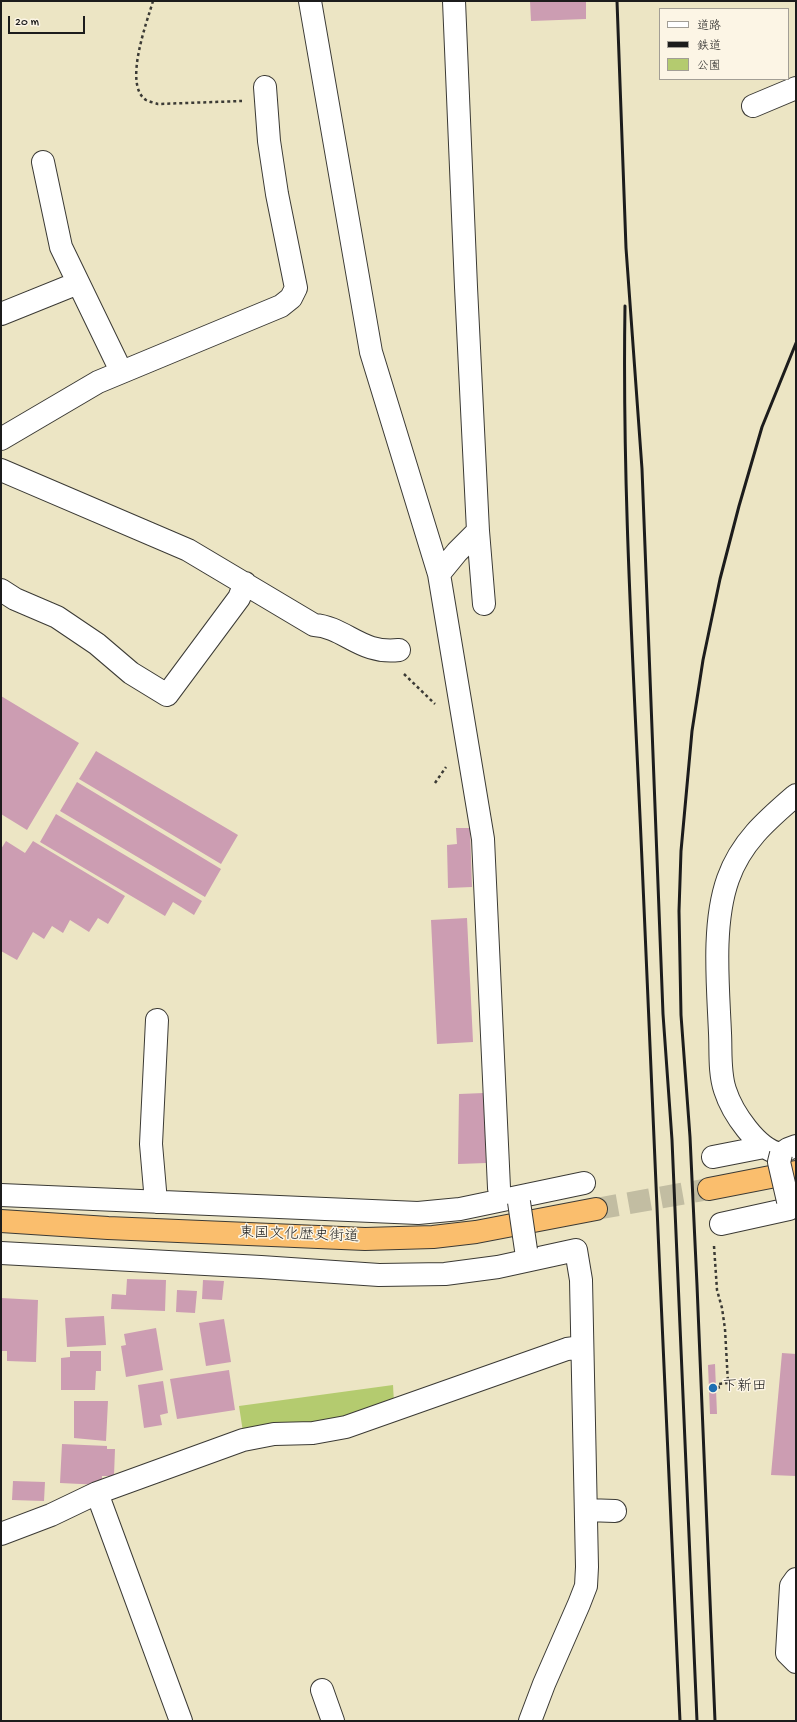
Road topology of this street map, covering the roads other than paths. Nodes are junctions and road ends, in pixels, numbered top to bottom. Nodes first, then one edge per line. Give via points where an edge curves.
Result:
1 (310, 1) edge
2 (454, 1) edge
3 (796, 88) edge
4 (266, 94) road end
5 (753, 106) dead end
6 (43, 162) dead end
7 (78, 283) junction
8 (1, 314) edge
9 (122, 372) junction
10 (1, 439) edge
11 (1, 470) edge
12 (478, 531) junction
13 (439, 574) junction
14 (245, 583) junction
15 (1, 590) edge
16 (484, 604) dead end
17 (391, 650) road end
18 (796, 796) edge
19 (157, 1020) dead end
20 (780, 1149) edge
21 (713, 1157) dead end
22 (796, 1172) edge
23 (584, 1184) dead end
24 (709, 1189) tunnel mouth
25 (1, 1194) edge
26 (512, 1200) junction
27 (156, 1202) junction
28 (791, 1206) edge
29 (596, 1209) tunnel mouth
30 (1, 1221) edge
31 (721, 1224) road end
32 (1, 1253) edge
33 (527, 1255) junction
34 (582, 1347) junction
35 (97, 1493) junction
36 (586, 1510) junction
37 (615, 1511) dead end
38 (1, 1534) edge
39 (796, 1578) edge
40 (796, 1662) edge
41 (322, 1690) dead end
42 (181, 1721) edge
43 (333, 1721) edge
44 (530, 1721) edge

1 - 13 street via 371,352
2 - 12 street
3 - 5 street
4 - 9 street via 277,194 296,288 291,298 281,306
6 - 7 street via 61,247
7 - 8 street
7 - 9 street
9 - 10 street via 98,382
11 - 14 street via 188,550
12 - 13 street
12 - 16 street
13 - 26 street via 483,839 499,1180
14 - 15 street via 240,598 167,695 131,673 97,644 57,617
14 - 17 street via 314,625 324,626 367,648
18 - 20 street via 751,837 743,848 728,879 719,921 718,985 724,1089 730,1104 745,1126
19 - 27 street via 151,1144
20 - 21 street
20 - 28 street, bridge via 779,1162
22 - 24 highway
23 - 26 street via 535,1192
25 - 27 street
26 - 27 street via 418,1213
26 - 33 street, bridge
28 - 31 street
29 - 30 highway, 東国文化歴史街道 via 476,1232 433,1237 365,1239
32 - 33 street via 379,1275 446,1274 498,1267
33 - 34 street via 576,1250 581,1280
34 - 35 street via 567,1349 346,1427 313,1433 274,1434 243,1440
34 - 36 street
35 - 38 street
35 - 42 street
36 - 37 street
36 - 44 street via 586,1586
39 - 40 street via 791,1586 787,1653
41 - 43 street

